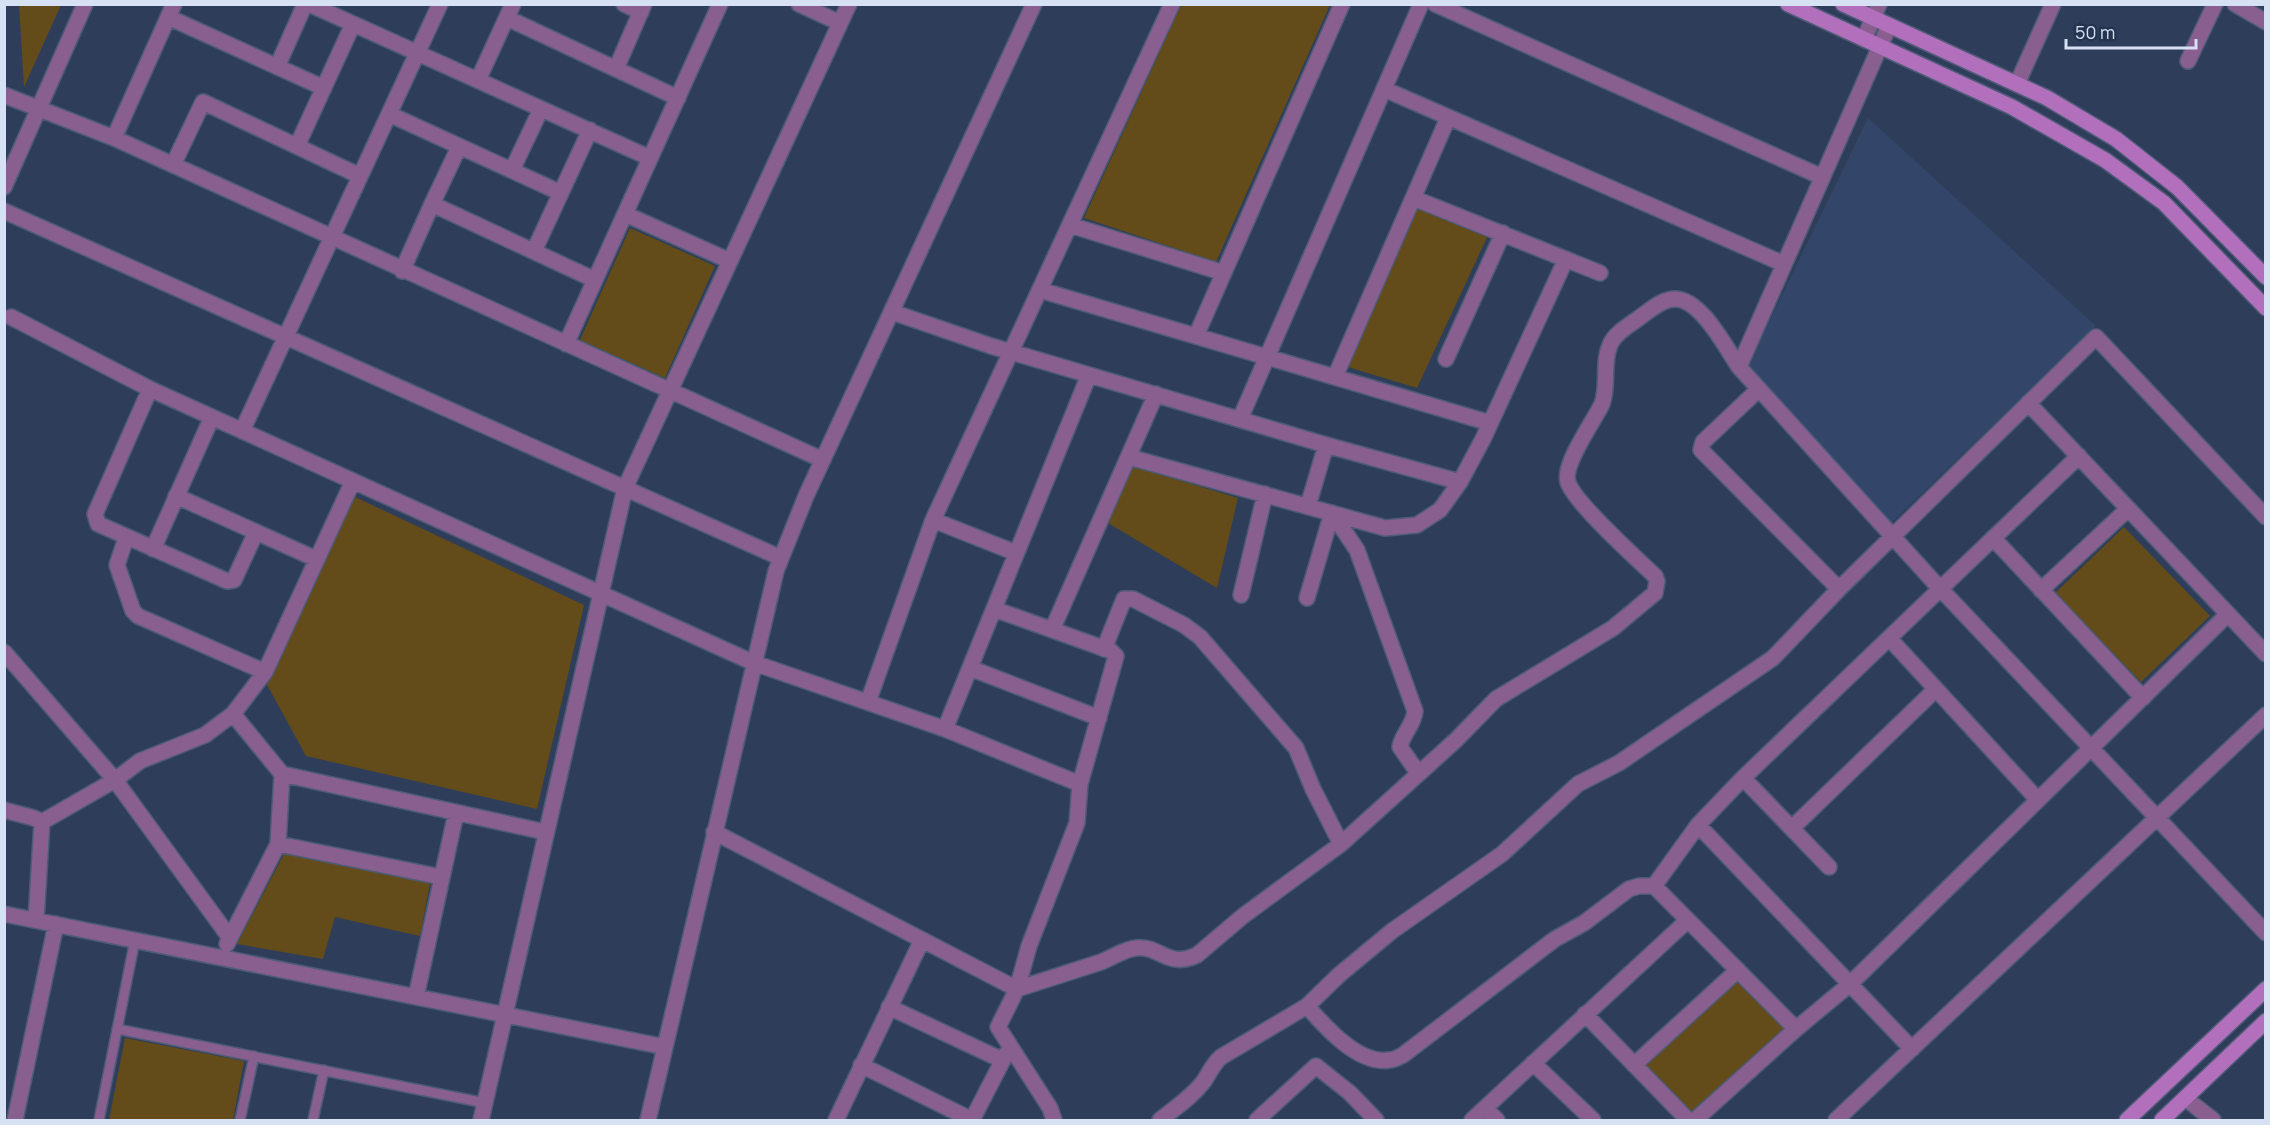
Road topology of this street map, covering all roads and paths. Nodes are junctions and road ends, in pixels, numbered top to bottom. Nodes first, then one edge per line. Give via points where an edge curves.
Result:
1 (85, 4) edge
2 (307, 4) edge
3 (440, 4) edge
4 (624, 4) edge
5 (720, 4) edge
6 (798, 4) edge
7 (849, 4) edge
8 (1172, 4) edge
9 (1342, 4) edge
10 (1421, 4) edge
11 (1435, 4) edge
12 (1788, 4) edge
13 (1843, 4) edge
14 (2053, 4) edge
15 (2215, 4) edge
16 (2235, 4) edge
17 (1032, 5) edge
18 (643, 8) edge
19 (171, 11) edge
20 (510, 11) edge
21 (1876, 11) edge
22 (2265, 22) edge
23 (840, 23) junction
24 (353, 24) junction
25 (1889, 26) junction
26 (1864, 39) junction
27 (1880, 46) junction
28 (418, 53) junction
29 (2188, 61) dead end
30 (277, 66) junction
31 (616, 69) junction
32 (478, 80) junction
33 (2017, 84) junction
34 (324, 88) junction
35 (1383, 89) junction
36 (4, 95) edge
37 (678, 98) junction
38 (39, 107) junction
39 (541, 108) junction
40 (389, 114) junction
41 (1448, 118) junction
42 (2090, 123) junction
43 (590, 130) junction
44 (114, 138) junction
45 (2078, 144) junction
46 (297, 146) junction
47 (459, 147) junction
48 (650, 158) junction
49 (173, 165) junction
50 (512, 170) junction
51 (360, 176) junction
52 (1822, 177) junction
53 (4, 187) edge
54 (561, 192) junction
55 (1413, 198) junction
56 (432, 204) junction
57 (4, 211) edge
58 (625, 214) junction
59 (1070, 225) junction
60 (1503, 233) junction
61 (331, 238) junction
62 (534, 251) junction
63 (1566, 259) junction
64 (730, 261) junction
65 (1784, 264) junction
66 (402, 271) junction
67 (1224, 273) junction
68 (1600, 273) dead end
69 (2265, 278) edge
70 (595, 280) junction
71 (1040, 290) junction
72 (2265, 308) edge
73 (892, 312) junction
74 (11, 317) dead end
75 (287, 336) junction
76 (1196, 336) junction
77 (566, 344) junction
78 (1011, 352) junction
79 (1267, 357) junction
80 (1446, 359) dead end
81 (1739, 367) junction
82 (1089, 375) junction
83 (1335, 377) junction
84 (150, 388) junction
85 (1759, 389) junction
86 (670, 391) junction
87 (1156, 394) junction
88 (2028, 403) junction
89 (212, 417) junction
90 (1240, 419) junction
91 (1490, 423) junction
92 (242, 431) junction
93 (1326, 446) junction
94 (2079, 456) junction
95 (1129, 457) junction
96 (823, 460) junction
97 (353, 481) junction
98 (1460, 482) junction
99 (625, 488) junction
100 (1266, 494) junction
101 (176, 496) junction
102 (1308, 506) junction
103 (2128, 509) junction
104 (1332, 513) junction
105 (2265, 517) edge
106 (933, 520) junction
107 (256, 532) junction
108 (1893, 536) junction
109 (126, 538) junction
110 (1993, 538) junction
111 (153, 549) junction
112 (1016, 553) junction
113 (781, 558) junction
114 (316, 559) junction
115 (1839, 589) junction
116 (1940, 589) junction
117 (2041, 590) junction
118 (601, 593) junction
119 (1241, 594) dead end
120 (1307, 598) dead end
121 (994, 609) junction
122 (2228, 614) junction
123 (1052, 630) junction
124 (1889, 638) junction
125 (1104, 649) junction
126 (4, 652) edge
127 (2265, 654) edge
128 (754, 663) junction
129 (970, 668) junction
130 (265, 672) junction
131 (1936, 689) junction
132 (2143, 698) junction
133 (868, 702) junction
134 (233, 714) junction
135 (2265, 715) edge
136 (1099, 718) junction
137 (945, 729) junction
138 (2091, 748) junction
139 (1418, 773) junction
140 (282, 774) junction
141 (1743, 777) junction
142 (114, 780) junction
143 (1080, 784) junction
144 (2038, 800) junction
145 (4, 810) edge
146 (456, 813) junction
147 (2157, 818) junction
148 (42, 822) junction
149 (1698, 825) junction
150 (1792, 828) junction
151 (545, 832) junction
152 (714, 832) junction
153 (278, 844) junction
154 (1341, 844) junction
155 (1829, 867) dead end
156 (441, 877) junction
157 (1654, 886) junction
158 (4, 914) edge
159 (36, 920) junction
160 (1688, 920) junction
161 (56, 924) junction
162 (2265, 933) edge
163 (230, 938) junction
164 (135, 940) junction
165 (922, 940) junction
166 (221, 957) junction
167 (1738, 970) junction
168 (1850, 984) junction
169 (1017, 989) junction
170 (2265, 989) edge
171 (416, 997) junction
172 (1307, 1006) junction
173 (889, 1007) junction
174 (1585, 1014) junction
175 (505, 1015) junction
176 (2265, 1021) edge
177 (117, 1029) junction
178 (1796, 1029) junction
179 (1010, 1046) junction
180 (665, 1047) junction
181 (1912, 1049) junction
182 (254, 1056) junction
183 (1002, 1060) junction
184 (1533, 1063) junction
185 (861, 1065) junction
186 (1634, 1065) junction
187 (324, 1070) junction
188 (2185, 1098) junction
189 (485, 1103) junction
190 (1485, 1108) junction
191 (15, 1120) edge
192 (99, 1120) edge
193 (240, 1120) edge
194 (313, 1120) edge
195 (481, 1120) edge
196 (648, 1120) edge
197 (836, 1120) edge
198 (972, 1120) edge
199 (1054, 1120) edge
200 (1160, 1120) edge
201 (1257, 1120) edge
202 (1376, 1120) edge
203 (1472, 1120) edge
204 (1497, 1120) edge
205 (1593, 1120) edge
206 (1688, 1120) edge
207 (1695, 1120) edge
208 (1836, 1120) edge
209 (2127, 1120) edge
210 (2162, 1120) edge
211 (2213, 1120) edge

1 - 38 street
2 - 24 street
2 - 30 street
3 - 28 street
4 - 18 street
5 - 37 street
6 - 23 street
7 - 23 street
8 - 59 street
9 - 67 street
10 - 35 street
11 - 52 street
12 - 26 street
13 - 21 street
14 - 33 street
15 - 29 street
16 - 22 street
17 - 73 street
18 - 31 street
19 - 30 street
19 - 44 street
20 - 31 street
20 - 32 street
21 - 25 street
21 - 26 street
23 - 64 street
24 - 28 street
24 - 34 street
25 - 27 street
25 - 33 street
26 - 27 street
27 - 45 street via 2012,106
27 - 52 street
28 - 32 street
28 - 40 street
30 - 34 street
31 - 37 street
32 - 39 street
33 - 42 street
34 - 46 street
35 - 41 street
35 - 79 street
36 - 38 street
37 - 48 street
38 - 44 street
38 - 53 street
39 - 43 street
39 - 50 street
40 - 47 street
40 - 51 street
41 - 55 street
41 - 65 street
42 - 45 street
42 - 69 street via 2177,187
43 - 48 street
43 - 54 street
44 - 49 street
45 - 72 street via 2164,202
46 - 49 street via 203,102
46 - 51 street
47 - 50 street
47 - 56 street
48 - 58 street
49 - 61 street
50 - 54 street
51 - 61 street
52 - 65 street
54 - 62 street
55 - 60 street
55 - 83 street
56 - 62 street
56 - 66 street
57 - 75 street
58 - 64 street
58 - 70 street
59 - 67 street
59 - 71 street
60 - 63 street
60 - 80 street
61 - 66 street
61 - 75 street
62 - 70 street
63 - 68 street
63 - 91 street
64 - 86 street
65 - 81 street
66 - 77 street
67 - 76 street
70 - 77 street
71 - 76 street
71 - 78 street
73 - 78 street
73 - 96 street
74 - 84 street
75 - 92 street
75 - 99 street
76 - 79 street
77 - 86 street
78 - 82 street
78 - 106 street
79 - 83 street
79 - 90 street
81 - 85 street
81 - 139 street via 1705,318 1693,305 1677,299 1664,301 1614,337 1609,347 1604,397 1573,458 1567,482 1583,504 1655,576 1655,593 1613,628 1496,699
82 - 87 street
82 - 112 street
83 - 91 street
84 - 89 street
84 - 109 street via 95,514 98,524
85 - 108 street
85 - 115 street via 1703,442 1701,450
86 - 96 street
86 - 99 street
87 - 90 street
87 - 95 street
88 - 94 street
88 - 105 street via 2096,337
88 - 108 street
89 - 92 street
89 - 101 street
90 - 93 street
91 - 98 street
92 - 97 street
93 - 98 street
93 - 102 street
94 - 103 street
94 - 110 street
95 - 100 street
95 - 123 street
96 - 113 street
97 - 114 street
97 - 118 street
98 - 104 street via 1440,510 1417,525 1385,528
99 - 113 street
99 - 118 street
100 - 102 street
100 - 119 street
101 - 107 street
101 - 111 street
102 - 104 street
103 - 117 street
103 - 122 street
104 - 120 street
104 - 139 street via 1357,550 1415,711 1400,747
106 - 112 street
106 - 133 street
107 - 111 street via 231,582
107 - 114 street
108 - 115 street
108 - 116 street
109 - 111 street
109 - 130 street via 117,565 138,616
110 - 116 street
110 - 117 street
112 - 121 street
113 - 128 street
114 - 130 street
115 - 172 street via 1773,658 1619,763 1578,784 1502,854 1392,931
116 - 124 street
116 - 138 street
117 - 132 street
118 - 128 street
118 - 151 street
121 - 123 street
121 - 129 street
122 - 127 street
122 - 132 street
123 - 125 street
124 - 131 street
124 - 141 street
125 - 136 street via 1116,656
125 - 154 street via 1124,599 1133,599 1192,630 1296,748
126 - 142 street
128 - 133 street
128 - 152 street
129 - 136 street
129 - 137 street
130 - 134 street
131 - 144 street
131 - 150 street
132 - 138 street
133 - 137 street
134 - 140 street
134 - 142 street via 206,735 140,761
135 - 147 street
136 - 143 street
137 - 143 street
138 - 144 street
138 - 147 street
139 - 154 street
140 - 146 street
140 - 153 street
141 - 149 street
141 - 150 street
142 - 148 street
142 - 163 street
143 - 169 street via 1077,823 1029,946
144 - 168 street
145 - 148 street
146 - 151 street
146 - 156 street
147 - 162 street
147 - 181 street
148 - 159 street
149 - 157 street
149 - 168 street
150 - 155 street
151 - 175 street
152 - 165 street
152 - 180 street
153 - 156 street
153 - 163 street
154 - 169 street via 1197,955 1168,959 1136,948
156 - 171 street
157 - 160 street
157 - 172 street via 1629,889 1555,939 1403,1055 1389,1060 1353,1049
158 - 159 street
159 - 161 street
160 - 167 street
160 - 174 street
161 - 164 street
161 - 191 street
163 - 166 street
164 - 166 street
164 - 177 lane
165 - 169 street
165 - 173 street
166 - 171 street
167 - 178 street
167 - 186 street
168 - 178 street
168 - 181 street
169 - 179 street via 998,1027
170 - 209 street
171 - 175 street
172 - 200 street via 1214,1062 1191,1096
173 - 183 street
173 - 185 street
174 - 184 street
174 - 186 street
175 - 180 street
175 - 189 street
176 - 188 street
177 - 182 lane
177 - 192 lane
178 - 207 street
179 - 183 street
179 - 199 street
180 - 196 street
181 - 208 street
182 - 187 lane
182 - 193 lane
183 - 198 street
184 - 190 street
184 - 205 street
185 - 197 street
185 - 198 street
186 - 206 street
187 - 189 lane
187 - 194 lane
188 - 210 street
188 - 211 street
189 - 195 street
190 - 203 street
190 - 204 street
201 - 202 street via 1316,1066

